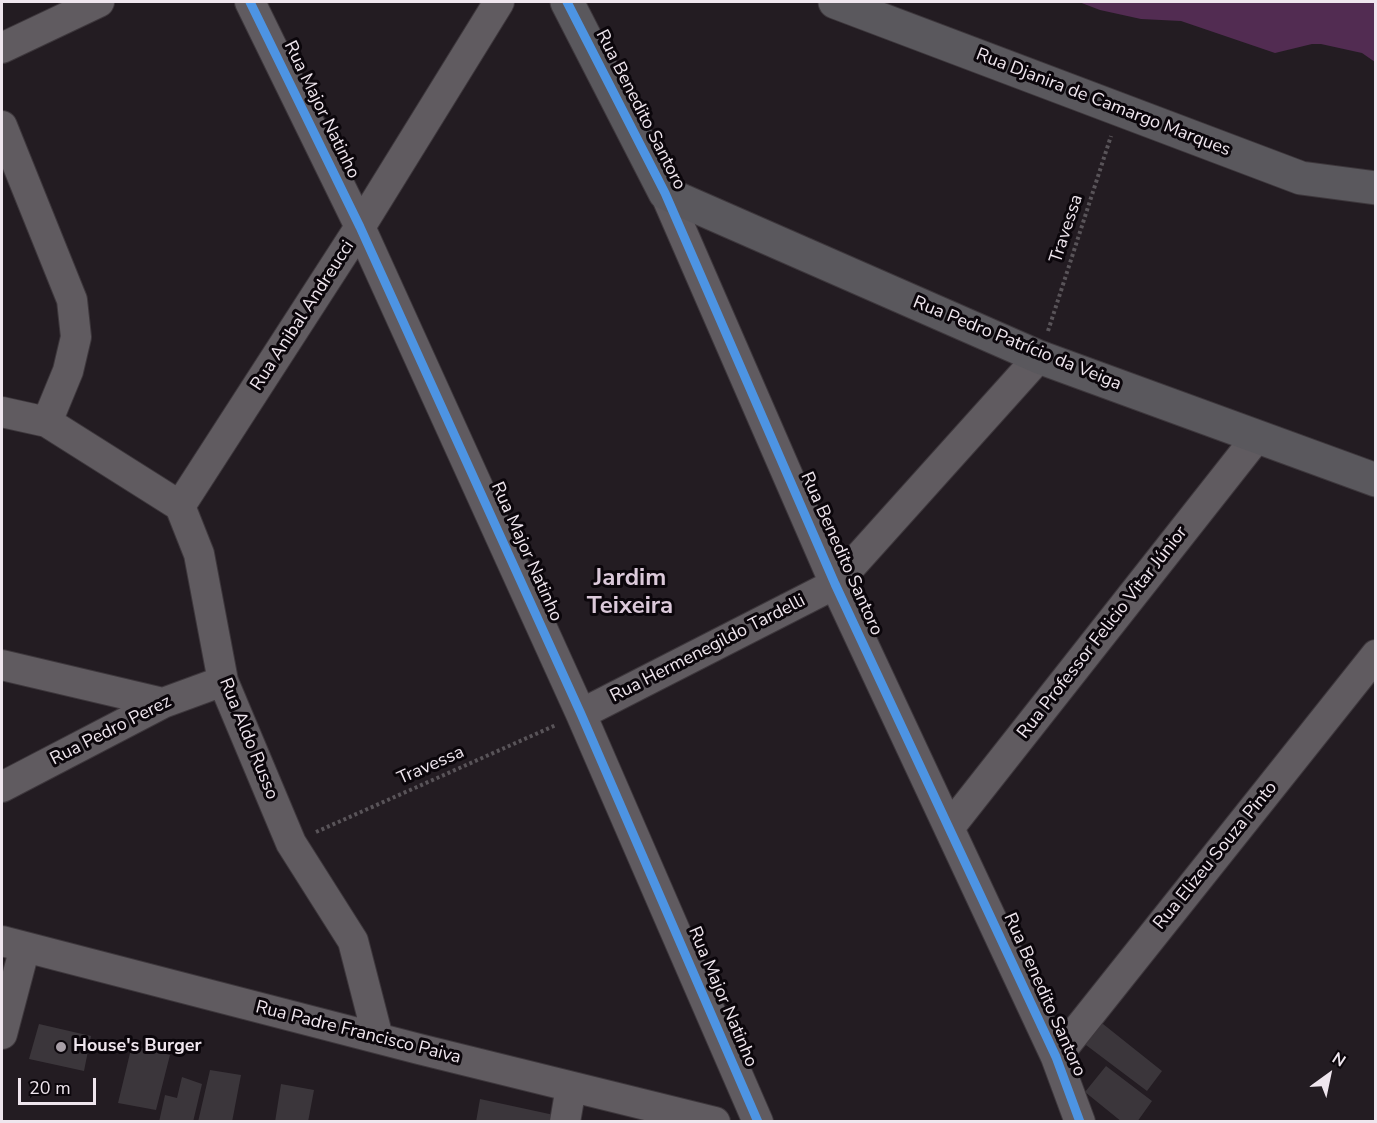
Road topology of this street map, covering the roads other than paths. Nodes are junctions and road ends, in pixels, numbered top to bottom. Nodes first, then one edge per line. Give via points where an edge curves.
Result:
1 (99, 2) edge
2 (250, 2) edge
3 (499, 2) edge
4 (567, 2) edge
5 (835, 2) edge
6 (2, 48) edge
7 (2, 126) edge
8 (1376, 188) edge
9 (665, 193) junction
10 (360, 227) junction
11 (1040, 357) junction
12 (2, 412) edge
13 (47, 422) junction
14 (1257, 437) junction
15 (1376, 480) edge
16 (180, 506) junction
17 (835, 584) junction
18 (1376, 656) edge
19 (2, 665) edge
20 (223, 681) junction
21 (163, 702) junction
22 (581, 714) junction
23 (2, 787) edge
24 (949, 828) junction
25 (13, 944) edge
26 (2, 1034) edge
27 (378, 1038) junction
28 (1056, 1057) junction
29 (571, 1087) junction
30 (565, 1122) edge
31 (715, 1122) edge
32 (758, 1122) edge
33 (1080, 1122) edge

1 - 6 street
2 - 10 street, Rua Major Natinho
3 - 10 street, Rua Anibal Andreucci
4 - 9 street, Rua Benedito Santoro
5 - 8 street, Rua Djanira de Camargo Marques via 1301,178
7 - 13 street via 72,300 76,337 68,371
9 - 11 street, Rua Pedro Patrício da Veiga
9 - 17 street, Rua Benedito Santoro
10 - 16 street, Rua Anibal Andreucci
10 - 22 street, Rua Major Natinho
11 - 14 street, Rua Pedro Patrício da Veiga
11 - 17 street
12 - 13 street
13 - 16 street
14 - 15 street, Rua Pedro Patrício da Veiga
14 - 24 street, Rua Professor Felicio Vitar Júnior
16 - 20 street, Rua Aldo Russo via 199,554
17 - 22 street, Rua Hermenegildo Tardelli
17 - 24 street, Rua Benedito Santoro
18 - 28 street, Rua Elizeu Souza Pinto
19 - 21 street
20 - 21 street, Rua Pedro Perez
20 - 27 street, Rua Aldo Russo via 291,843 353,941
21 - 23 street, Rua Pedro Perez
22 - 32 street, Rua Major Natinho
24 - 28 street, Rua Benedito Santoro
25 - 26 street
25 - 27 street, Rua Padre Francisco Paiva
27 - 29 street, Rua Padre Francisco Paiva
28 - 33 street, Rua Benedito Santoro
29 - 30 street
29 - 31 street, Rua Padre Francisco Paiva

